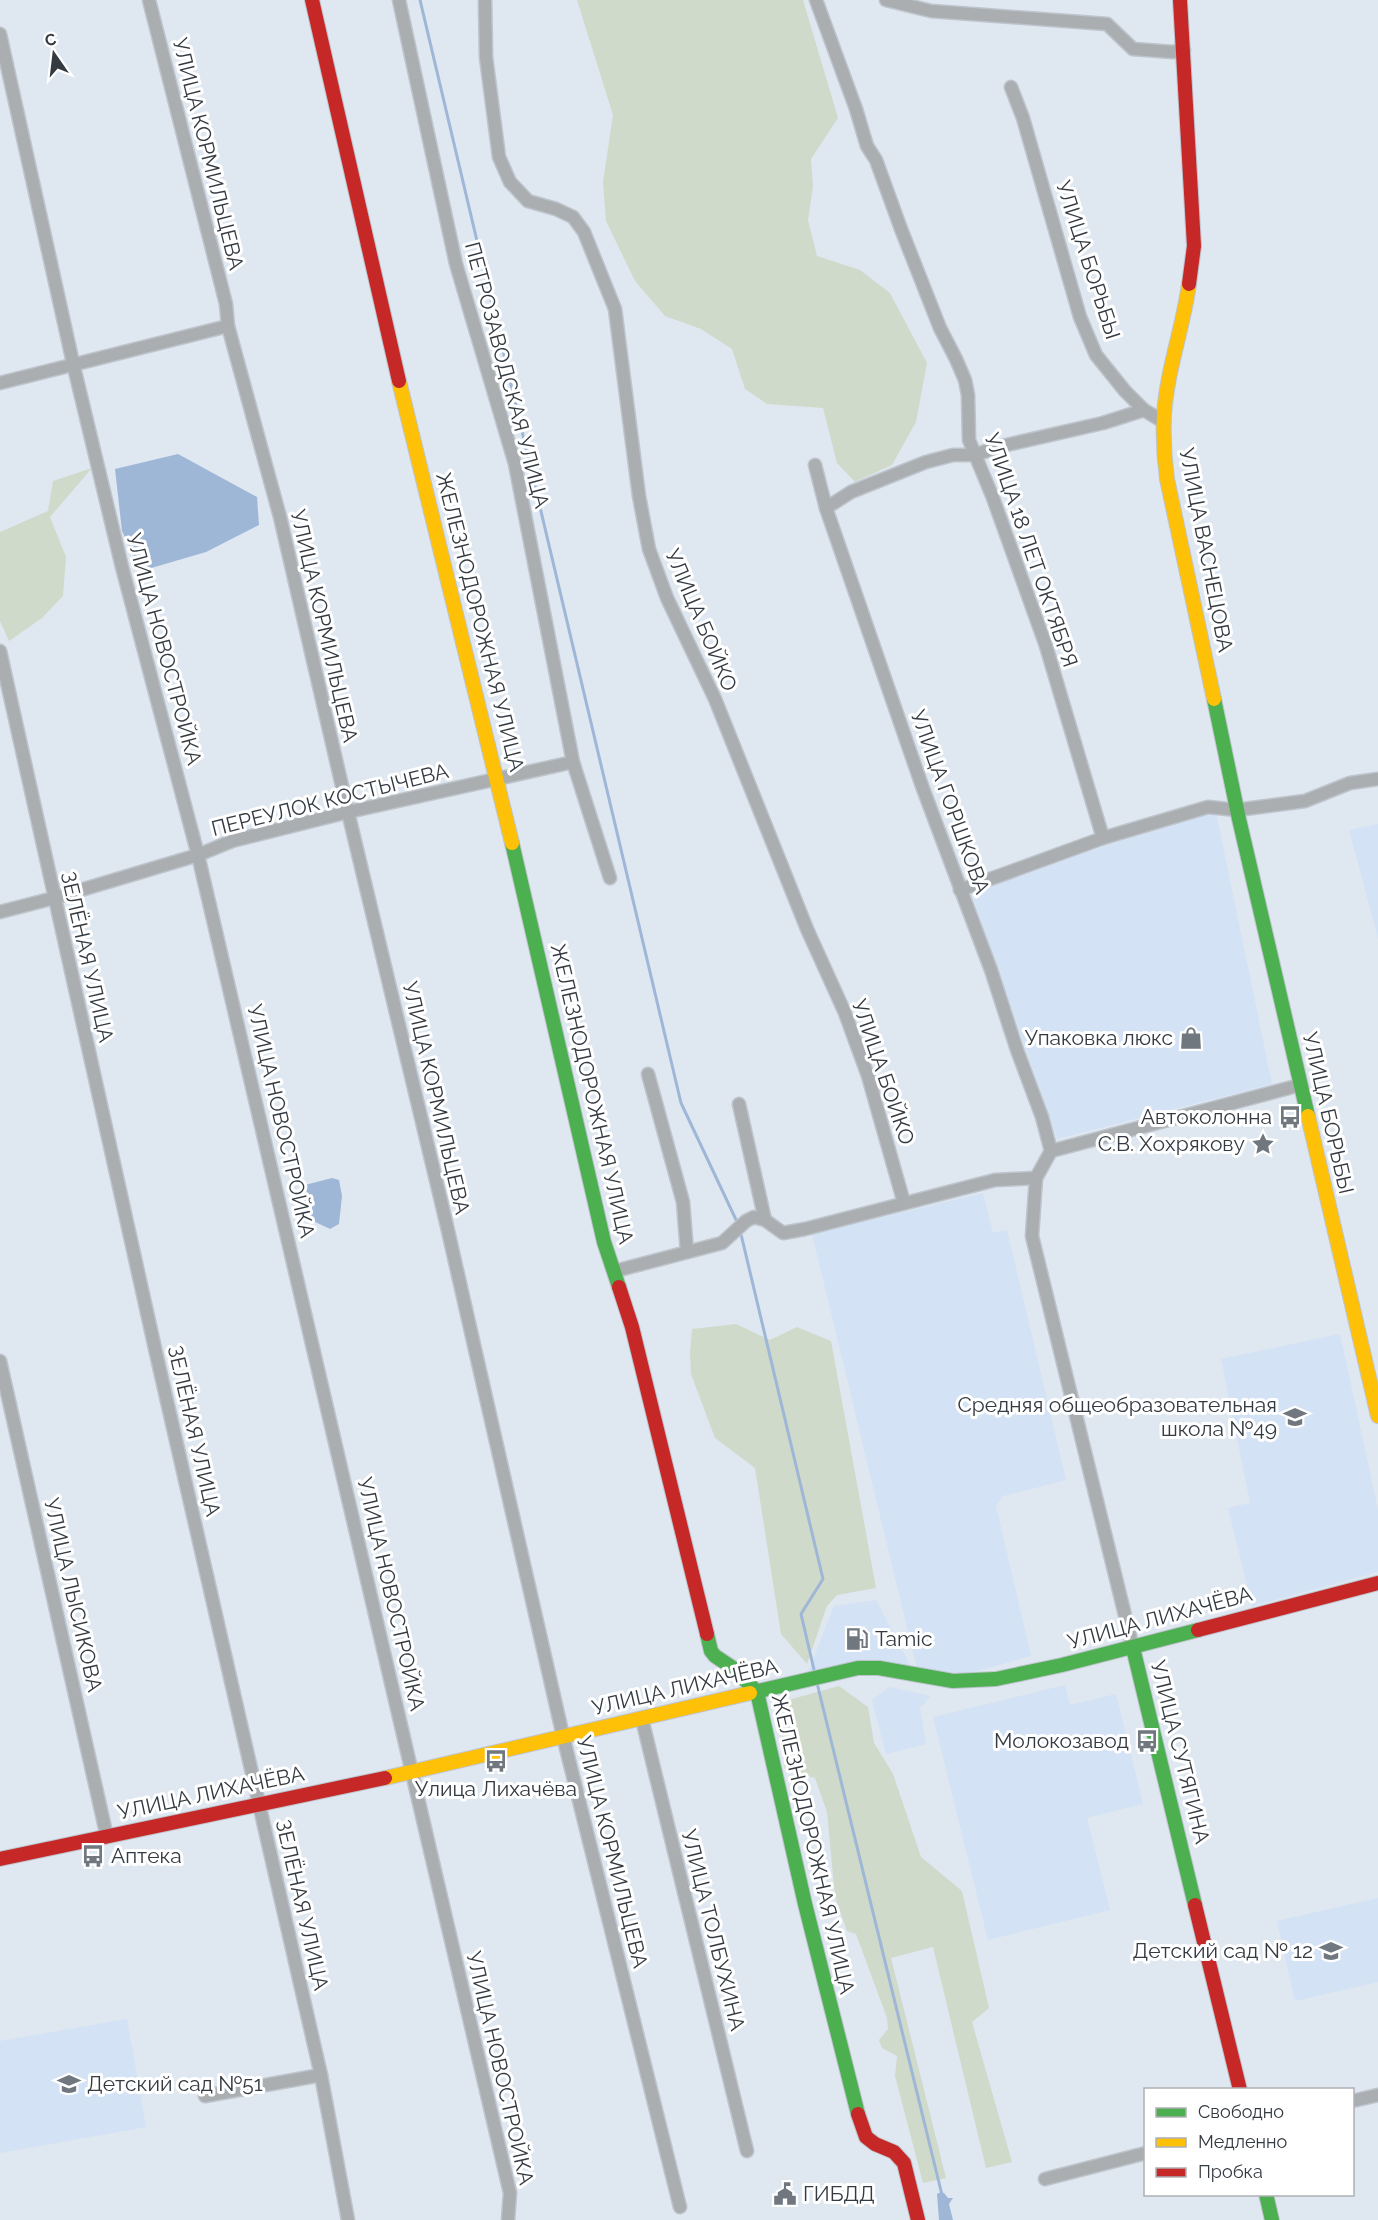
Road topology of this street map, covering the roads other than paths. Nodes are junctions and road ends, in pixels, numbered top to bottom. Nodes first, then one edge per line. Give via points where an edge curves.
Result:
1 (149, 0) edge
2 (312, 0) edge
3 (399, 0) edge
4 (484, 0) edge
5 (816, 0) edge
6 (886, 0) edge
7 (1180, 0) edge
8 (0, 34) edge
9 (1184, 50) junction
10 (1011, 87) dead end
11 (228, 326) junction
12 (73, 363) junction
13 (0, 383) edge
14 (1144, 410) junction
15 (1164, 422) junction
16 (974, 454) junction
17 (815, 465) dead end
18 (826, 508) junction
19 (0, 651) edge
20 (573, 762) junction
21 (497, 778) junction
22 (1378, 779) edge
23 (348, 812) junction
24 (1238, 814) junction
25 (1103, 838) junction
26 (198, 855) junction
27 (610, 878) dead end
28 (960, 890) junction
29 (54, 898) junction
30 (0, 912) edge
31 (648, 1074) dead end
32 (1300, 1085) junction
33 (739, 1104) dead end
34 (1051, 1151) junction
35 (1036, 1178) junction
36 (904, 1203) junction
37 (765, 1220) junction
38 (687, 1252) junction
39 (615, 1271) junction
40 (0, 1361) edge
41 (1378, 1416) edge
42 (1378, 1583) edge
43 (1133, 1648) junction
44 (757, 1692) junction
45 (642, 1719) junction
46 (563, 1736) junction
47 (413, 1772) junction
48 (260, 1805) junction
49 (107, 1837) junction
50 (0, 1859) edge
51 (321, 2075) junction
52 (1240, 2088) edge
53 (1378, 2095) edge
54 (205, 2096) dead end
55 (1354, 2101) edge
56 (747, 2151) dead end
57 (1144, 2154) edge
58 (1045, 2179) dead end
59 (1266, 2196) edge
60 (680, 2207) dead end
61 (348, 2220) edge
62 (508, 2220) edge
63 (918, 2220) edge
64 (1272, 2220) edge

1 - 11 street, УЛИЦА КОРМИЛЬЦЕВА via 226,304
2 - 21 street, ЖЕЛЕЗНОДОРОЖНАЯ УЛИЦА via 379,297
3 - 20 street, ПЕТРОЗАВОДСКАЯ УЛИЦА via 456,264 515,464
4 - 36 street, УЛИЦА БОЙКО via 486,57 499,157 510,182 528,201 573,217 584,232 615,309 649,549 845,1014 868,1076
5 - 16 street, УЛИЦА 18 ЛЕТ ОКТЯБРЯ via 867,146 965,380 969,440
6 - 9 street via 931,11 1107,24 1133,49
7 - 9 street, УЛИЦА ВАСНЕЦОВА
8 - 12 street, УЛИЦА НОВОСТРОЙКА
9 - 15 street, УЛИЦА ВАСНЕЦОВА via 1194,246 1168,379
10 - 14 street, УЛИЦА БОРЬБЫ via 1080,317 1096,355
11 - 12 street
11 - 23 street, УЛИЦА КОРМИЛЬЦЕВА via 280,517
12 - 13 street
12 - 26 street, УЛИЦА НОВОСТРОЙКА
14 - 15 street, УЛИЦА БОРЬБЫ
14 - 16 street
15 - 24 street, УЛИЦА ВАСНЕЦОВА via 1167,479
16 - 18 street via 926,462 851,492
16 - 25 street, УЛИЦА 18 ЛЕТ ОКТЯБРЯ via 1046,646
17 - 18 street, УЛИЦА ГОРШКОВА
18 - 28 street, УЛИЦА ГОРШКОВА
19 - 29 street, ЗЕЛЁНАЯ УЛИЦА
20 - 21 street, ПЕРЕУЛОК КОСТЫЧЕВА
20 - 27 street, ПЕТРОЗАВОДСКАЯ УЛИЦА
21 - 23 street, ПЕРЕУЛОК КОСТЫЧЕВА
21 - 39 street, ЖЕЛЕЗНОДОРОЖНАЯ УЛИЦА via 601,1232
22 - 24 street via 1350,783 1305,801
23 - 26 street, ПЕРЕУЛОК КОСТЫЧЕВА via 232,841
23 - 46 street, УЛИЦА КОРМИЛЬЦЕВА
24 - 25 street via 1208,807
24 - 32 street, УЛИЦА БОРЬБЫ
25 - 28 street
26 - 29 street, ПЕРЕУЛОК КОСТЫЧЕВА
26 - 47 street, УЛИЦА НОВОСТРОЙКА
28 - 34 street, УЛИЦА ГОРШКОВА
29 - 30 street, ПЕРЕУЛОК КОСТЫЧЕВА
29 - 48 street, ЗЕЛЁНАЯ УЛИЦА
31 - 38 street via 683,1202
32 - 34 street
32 - 41 street, УЛИЦА БОРЬБЫ
33 - 37 street
34 - 35 street
35 - 36 street via 995,1179
35 - 43 street, УЛИЦА СУТЯГИНА via 1032,1236
36 - 37 street via 783,1233
37 - 38 street via 754,1217 723,1243
38 - 39 street
39 - 44 street, ЖЕЛЕЗНОДОРОЖНАЯ УЛИЦА via 711,1651
40 - 49 street, УЛИЦА ЛЫСИКОВА
42 - 43 street, УЛИЦА ЛИХАЧЁВА
43 - 44 street, УЛИЦА ЛИХАЧЁВА via 996,1679 953,1681 858,1668
43 - 52 street, УЛИЦА СУТЯГИНА
44 - 45 street, УЛИЦА ЛИХАЧЁВА
44 - 63 street, ЖЕЛЕЗНОДОРОЖНАЯ УЛИЦА via 855,2105 866,2137 901,2157
45 - 46 street, УЛИЦА ЛИХАЧЁВА
45 - 56 street, УЛИЦА ТОЛБУХИНА
46 - 47 street, УЛИЦА ЛИХАЧЁВА
46 - 60 street, УЛИЦА КОРМИЛЬЦЕВА
47 - 48 street, УЛИЦА ЛИХАЧЁВА
47 - 62 street, УЛИЦА НОВОСТРОЙКА via 510,2193
48 - 49 street, УЛИЦА ЛИХАЧЁВА
48 - 51 street, ЗЕЛЁНАЯ УЛИЦА
49 - 50 street, УЛИЦА ЛИХАЧЁВА
51 - 54 street
51 - 61 street, ЗЕЛЁНАЯ УЛИЦА
53 - 55 street
57 - 58 street
59 - 64 street

